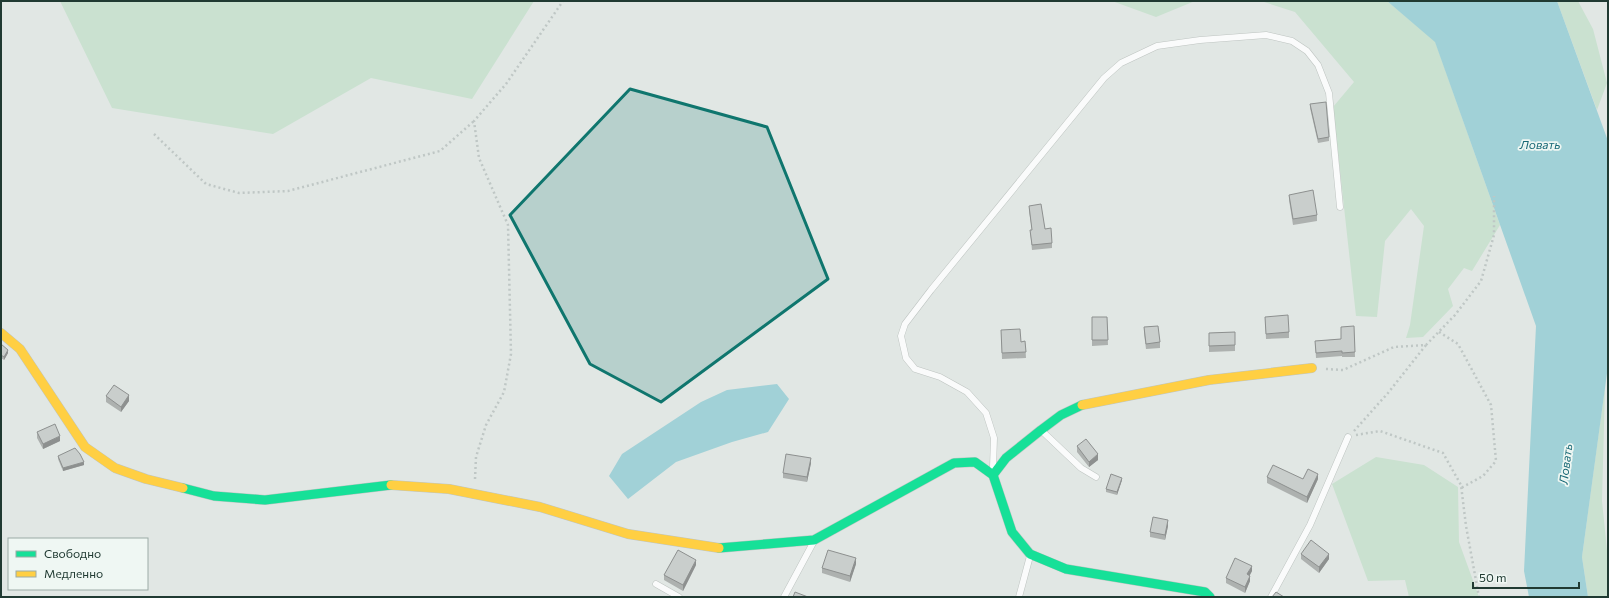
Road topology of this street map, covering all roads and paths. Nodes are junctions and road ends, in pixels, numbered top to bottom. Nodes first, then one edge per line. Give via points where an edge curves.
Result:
1 (563, 1) edge
2 (474, 121) junction
3 (154, 134) dead end
4 (1494, 196) dead end
5 (1340, 207) dead end
6 (1, 332) edge
7 (1439, 332) junction
8 (1426, 345) junction
9 (1312, 368) joint
10 (1041, 430) junction
11 (1348, 437) junction
12 (993, 475) junction
13 (1096, 477) dead end
14 (1461, 488) junction
15 (475, 494) junction
16 (814, 540) junction
17 (1030, 554) junction
18 (656, 584) dead end
19 (679, 597) edge
20 (784, 597) edge
21 (1019, 597) edge
22 (1210, 597) edge
23 (1271, 597) edge
24 (1479, 597) edge

1 - 2 path via 506,84
2 - 3 path via 440,151 288,191 239,194 206,184
2 - 15 path via 479,158 508,225 511,347 504,392 486,424 476,457
4 - 7 path via 1494,235 1480,281 1455,316
5 - 12 lane via 1329,93 1318,65 1306,51 1292,41 1266,34 1200,40 1157,46 1121,63 1104,78 930,290 905,324 901,336 906,358 915,369 940,377 967,392 986,413 994,438
6 - 15 street via 20,349 85,447 115,468 146,480 214,496 265,500 394,485 449,489
7 - 8 path
7 - 14 path via 1458,344 1491,405 1496,461 1483,476
8 - 9 path via 1394,347 1343,370
8 - 11 path via 1388,393
9 - 10 street via 1209,380 1085,403 1061,415
10 - 12 street via 1006,458
10 - 13 lane via 1082,468
11 - 14 path via 1380,431 1443,452
11 - 23 lane via 1310,525
12 - 16 street via 975,462 954,463
12 - 17 street via 1012,532
14 - 24 path
15 - 16 street via 540,507 628,534 716,548
16 - 20 lane
17 - 21 lane
17 - 22 street via 1066,569 1205,592
18 - 19 lane

